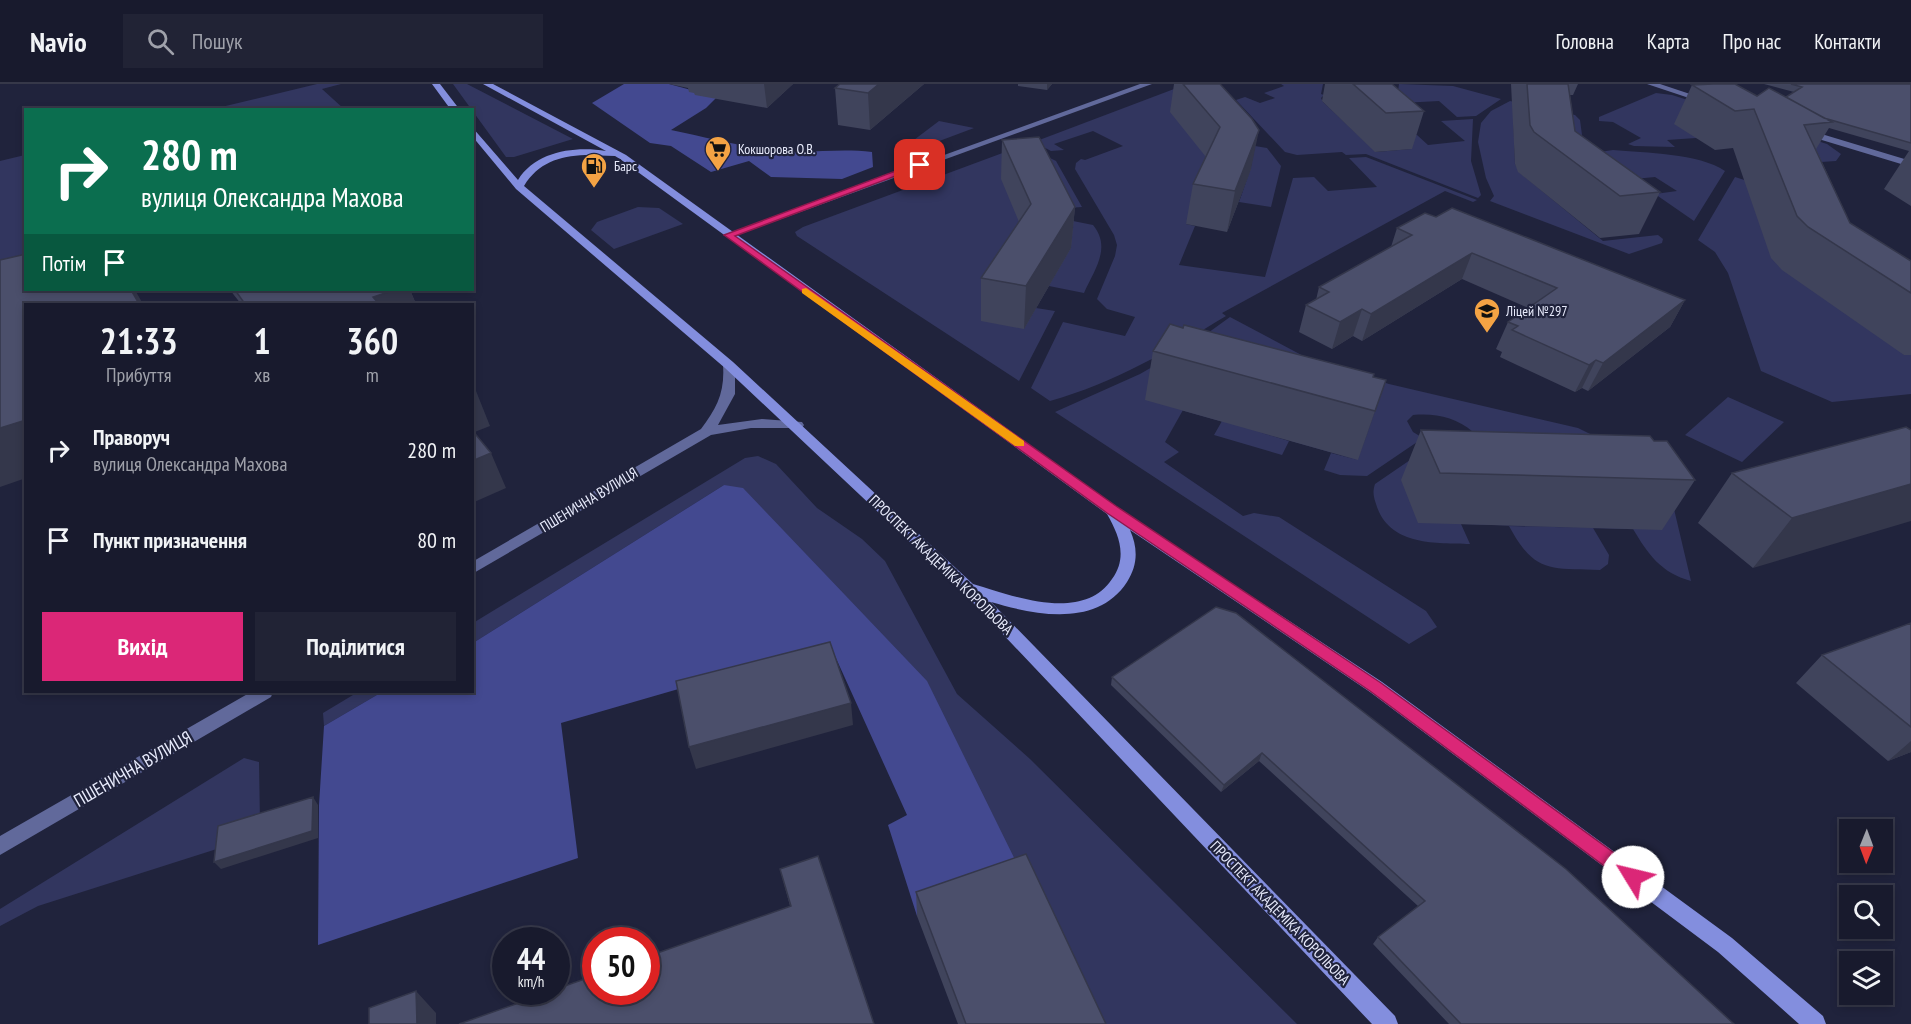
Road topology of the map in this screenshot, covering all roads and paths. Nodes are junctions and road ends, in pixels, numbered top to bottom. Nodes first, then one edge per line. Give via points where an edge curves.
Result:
1 (436, 84) edge
2 (487, 84) edge
3 (1148, 84) edge
4 (1651, 84) edge
5 (1715, 104) edge
6 (454, 108) edge
7 (1791, 128) edge
8 (474, 132) edge
9 (623, 157) junction
10 (1911, 164) edge
11 (519, 187) junction
12 (728, 235) junction
13 (729, 364) junction
14 (797, 425) junction
15 (706, 432) junction
16 (1111, 510) junction
17 (474, 568) edge
18 (967, 587) junction
19 (263, 693) edge
20 (0, 846) edge
21 (1387, 1024) edge
22 (1815, 1024) edge

1 - 6 main road
2 - 9 main road
3 - 12 street
4 - 5 street
7 - 10 street
8 - 11 main road, ПРОСПЕКТ АКАДЕМІКА КОРОЛЬОВА
9 - 11 main road via 586,152 554,157 529,168
9 - 12 main road
11 - 13 main road, ПРОСПЕКТ АКАДЕМІКА КОРОЛЬОВА
12 - 16 main road
13 - 14 main road, ПРОСПЕКТ АКАДЕМІКА КОРОЛЬОВА
13 - 15 street, ПШЕНИЧНА ВУЛИЦЯ via 728,400
14 - 15 street, ПШЕНИЧНА ВУЛИЦЯ via 737,423
14 - 18 main road, ПРОСПЕКТ АКАДЕМІКА КОРОЛЬОВА
15 - 17 street, ПШЕНИЧНА ВУЛИЦЯ
16 - 18 main road via 1129,539 1131,559 1121,582 1098,602 1040,608 1004,602
16 - 22 main road via 1376,687 1725,945
18 - 21 main road, ПРОСПЕКТ АКАДЕМІКА КОРОЛЬОВА
19 - 20 street, ПШЕНИЧНА ВУЛИЦЯ

